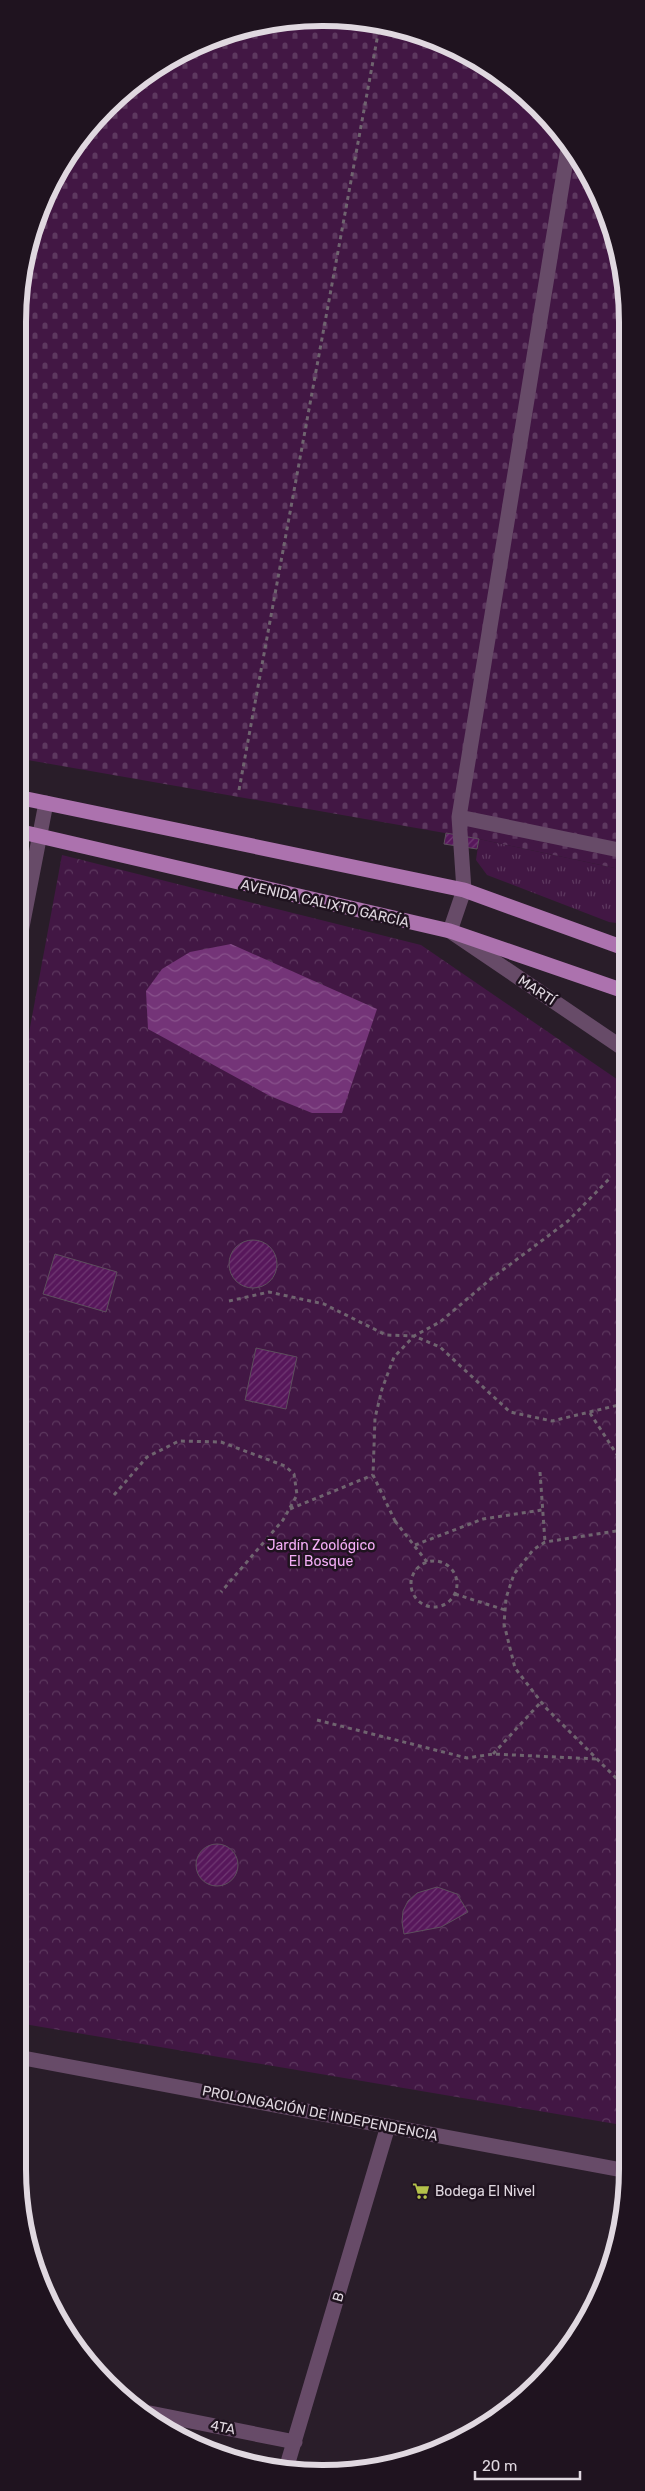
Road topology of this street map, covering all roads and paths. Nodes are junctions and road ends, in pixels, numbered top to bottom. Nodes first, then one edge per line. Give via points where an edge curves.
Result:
1 (378, 32) edge
2 (567, 155) edge
3 (239, 790) dead end
4 (26, 799) edge
5 (46, 803) junction
6 (459, 817) junction
7 (26, 833) edge
8 (39, 836) junction
9 (619, 851) edge
10 (464, 890) junction
11 (26, 905) edge
12 (450, 932) junction
13 (619, 946) edge
14 (619, 988) edge
15 (619, 1046) edge
16 (611, 1178) dead end
17 (229, 1301) dead end
18 (414, 1336) junction
19 (619, 1405) edge
20 (590, 1413) junction
21 (619, 1458) edge
22 (540, 1472) dead end
23 (373, 1475) junction
24 (114, 1495) dead end
25 (289, 1509) junction
26 (542, 1510) junction
27 (619, 1531) edge
28 (545, 1542) junction
29 (415, 1545) junction
30 (427, 1562) junction
31 (221, 1592) dead end
32 (454, 1594) junction
33 (505, 1610) junction
34 (541, 1702) junction
35 (318, 1720) dead end
36 (493, 1754) junction
37 (598, 1760) junction
38 (619, 1781) edge
39 (26, 2058) edge
40 (388, 2126) junction
41 (619, 2169) edge
42 (157, 2414) edge
43 (295, 2442) junction
44 (288, 2462) edge

1 - 3 path
2 - 6 street
4 - 5 main road
5 - 8 street
5 - 10 main road
6 - 9 street
6 - 10 street
7 - 8 main road, AVENIDA CALIXTO GARCÍA
8 - 11 street
8 - 12 main road, AVENIDA CALIXTO GARCÍA
10 - 12 street
10 - 13 main road
12 - 14 main road, AVENIDA CALIXTO GARCÍA
12 - 15 street, MARTÍ
16 - 18 path via 568,1221 440,1322
17 - 18 path via 269,1292 324,1304 386,1335
18 - 20 path via 440,1347 510,1412 552,1421
18 - 23 path via 394,1357 382,1389 375,1418
19 - 20 path
20 - 21 path
22 - 26 path
23 - 25 path
23 - 29 path via 396,1523
24 - 25 path via 147,1457 179,1441 222,1442 285,1466 294,1474 297,1495
25 - 31 path
26 - 28 path
26 - 29 path via 483,1519
27 - 28 path
28 - 33 path via 532,1550 514,1574
29 - 30 path
30 - 32 path via 449,1566 457,1579
30 - 32 path via 412,1578 417,1600 437,1606 445,1604
32 - 33 path
33 - 34 path via 504,1624 514,1668
34 - 36 path
34 - 37 path
35 - 36 path via 467,1758
36 - 37 path
37 - 38 path
39 - 40 street, PROLONGACIÓN DE INDEPENDENCIA
40 - 41 street, PROLONGACIÓN DE INDEPENDENCIA
40 - 43 street, B
42 - 43 street, 4TA
43 - 44 street, B

